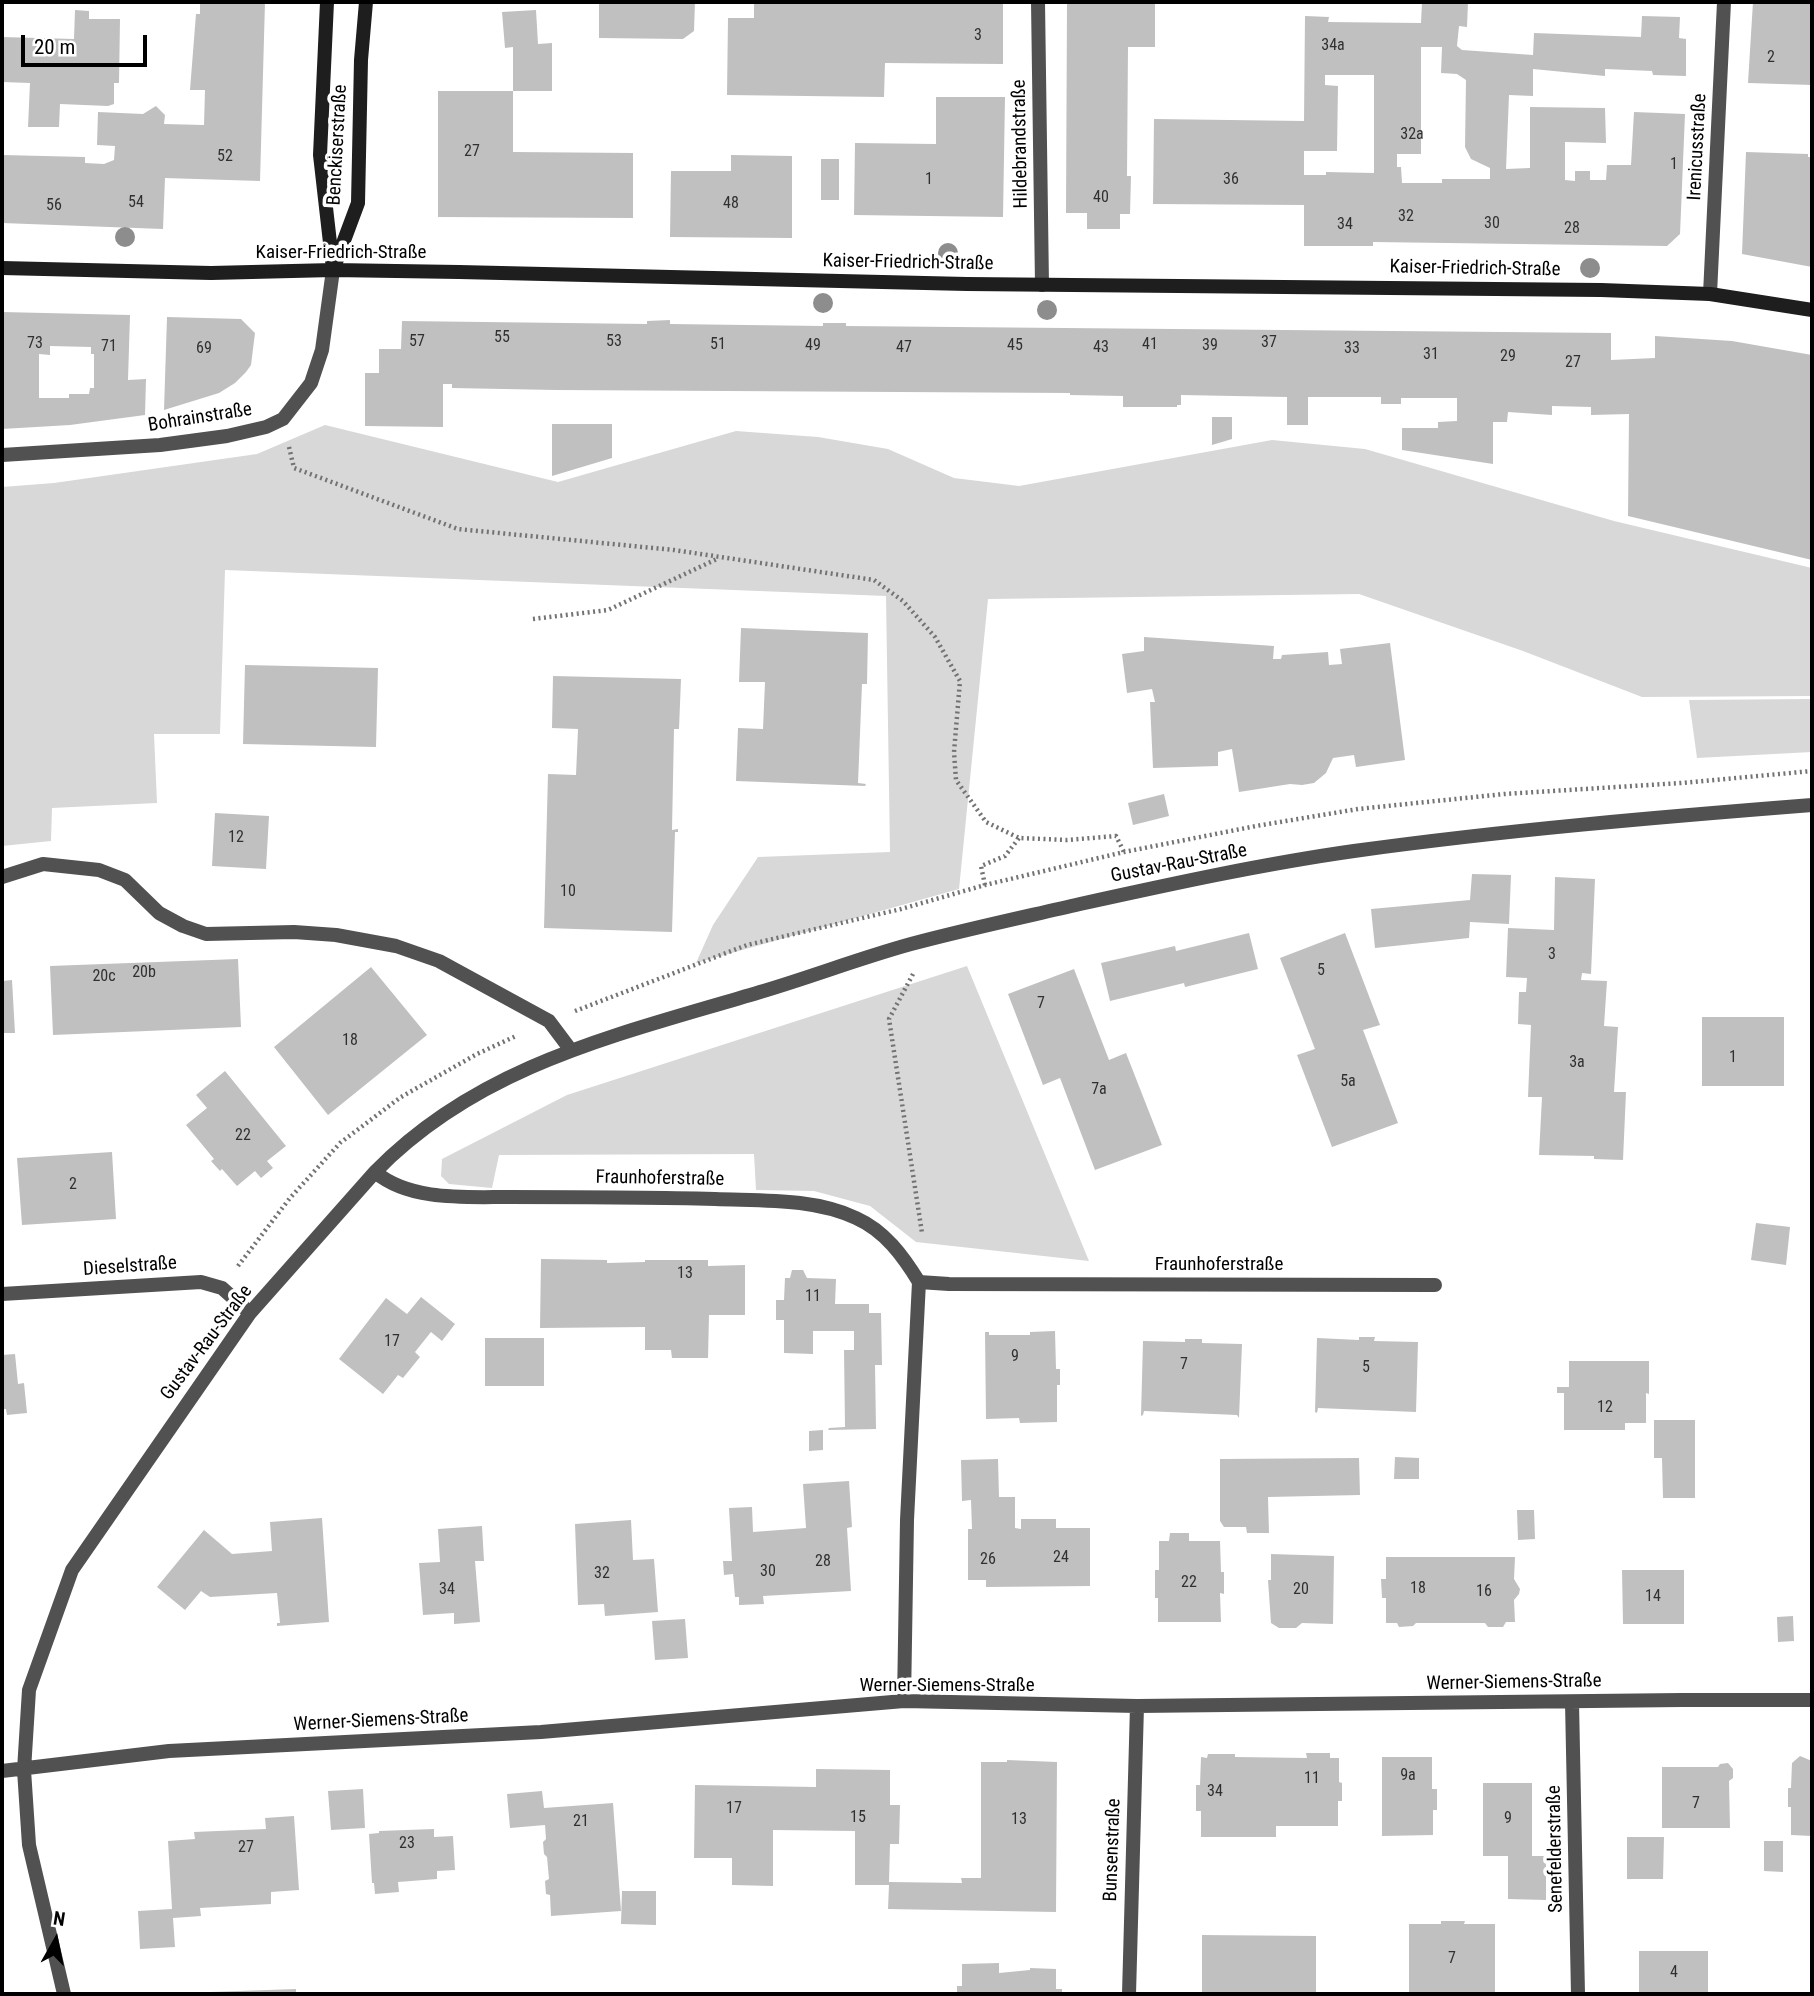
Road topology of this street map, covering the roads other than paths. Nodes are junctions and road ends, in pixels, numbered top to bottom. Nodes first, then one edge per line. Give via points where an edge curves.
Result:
1 (327, 2) edge
2 (366, 2) edge
3 (1038, 2) edge
4 (1724, 2) edge
5 (2, 268) edge
6 (333, 270) junction
7 (1042, 285) junction
8 (1710, 294) junction
9 (1812, 310) edge
10 (2, 455) edge
11 (1812, 805) edge
12 (2, 877) edge
13 (570, 1049) junction
14 (375, 1172) junction
15 (919, 1282) junction
16 (1435, 1285) dead end
17 (2, 1294) edge
18 (250, 1313) junction
19 (1812, 1700) edge
20 (904, 1701) junction
21 (1572, 1702) junction
22 (1137, 1706) junction
23 (24, 1770) junction
24 (2, 1771) edge
25 (64, 1994) edge
26 (1129, 1994) edge
27 (1578, 1994) edge

1 - 6 street, Benckiserstraße via 320,155
2 - 6 street, Benckiserstraße via 358,203
3 - 7 street, Hildebrandstraße
4 - 8 street, Irenicusstraße
5 - 6 street, Kaiser-Friedrich-Straße via 211,273
6 - 7 street, Kaiser-Friedrich-Straße
6 - 10 street, Bohrainstraße via 322,350 311,383 283,419 266,427 200,440
7 - 8 street, Kaiser-Friedrich-Straße
8 - 9 street, Kaiser-Friedrich-Straße
11 - 13 street, Gustav-Rau-Straße via 1378,848 1168,885 910,944
12 - 13 street via 43,864 99,870 125,880 159,913 206,934 315,933 396,946 439,961 550,1021
13 - 14 street, Gustav-Rau-Straße via 446,1112
14 - 15 street, Fraunhoferstraße via 389,1183 451,1197 638,1197 822,1206 879,1232 904,1257
14 - 18 street, Gustav-Rau-Straße
15 - 16 street, Fraunhoferstraße
15 - 20 street
17 - 18 street, Dieselstraße via 201,1282 222,1288
18 - 23 street, Gustav-Rau-Straße via 72,1570 29,1690
19 - 21 street, Werner-Siemens-Straße
20 - 22 street, Werner-Siemens-Straße
20 - 23 street, Werner-Siemens-Straße via 541,1732 169,1751
21 - 22 street, Werner-Siemens-Straße
21 - 27 street, Senefelderstraße
22 - 26 street, Bunsenstraße
23 - 24 street, Werner-Siemens-Straße
23 - 25 street, Gustav-Rau-Straße via 29,1845

